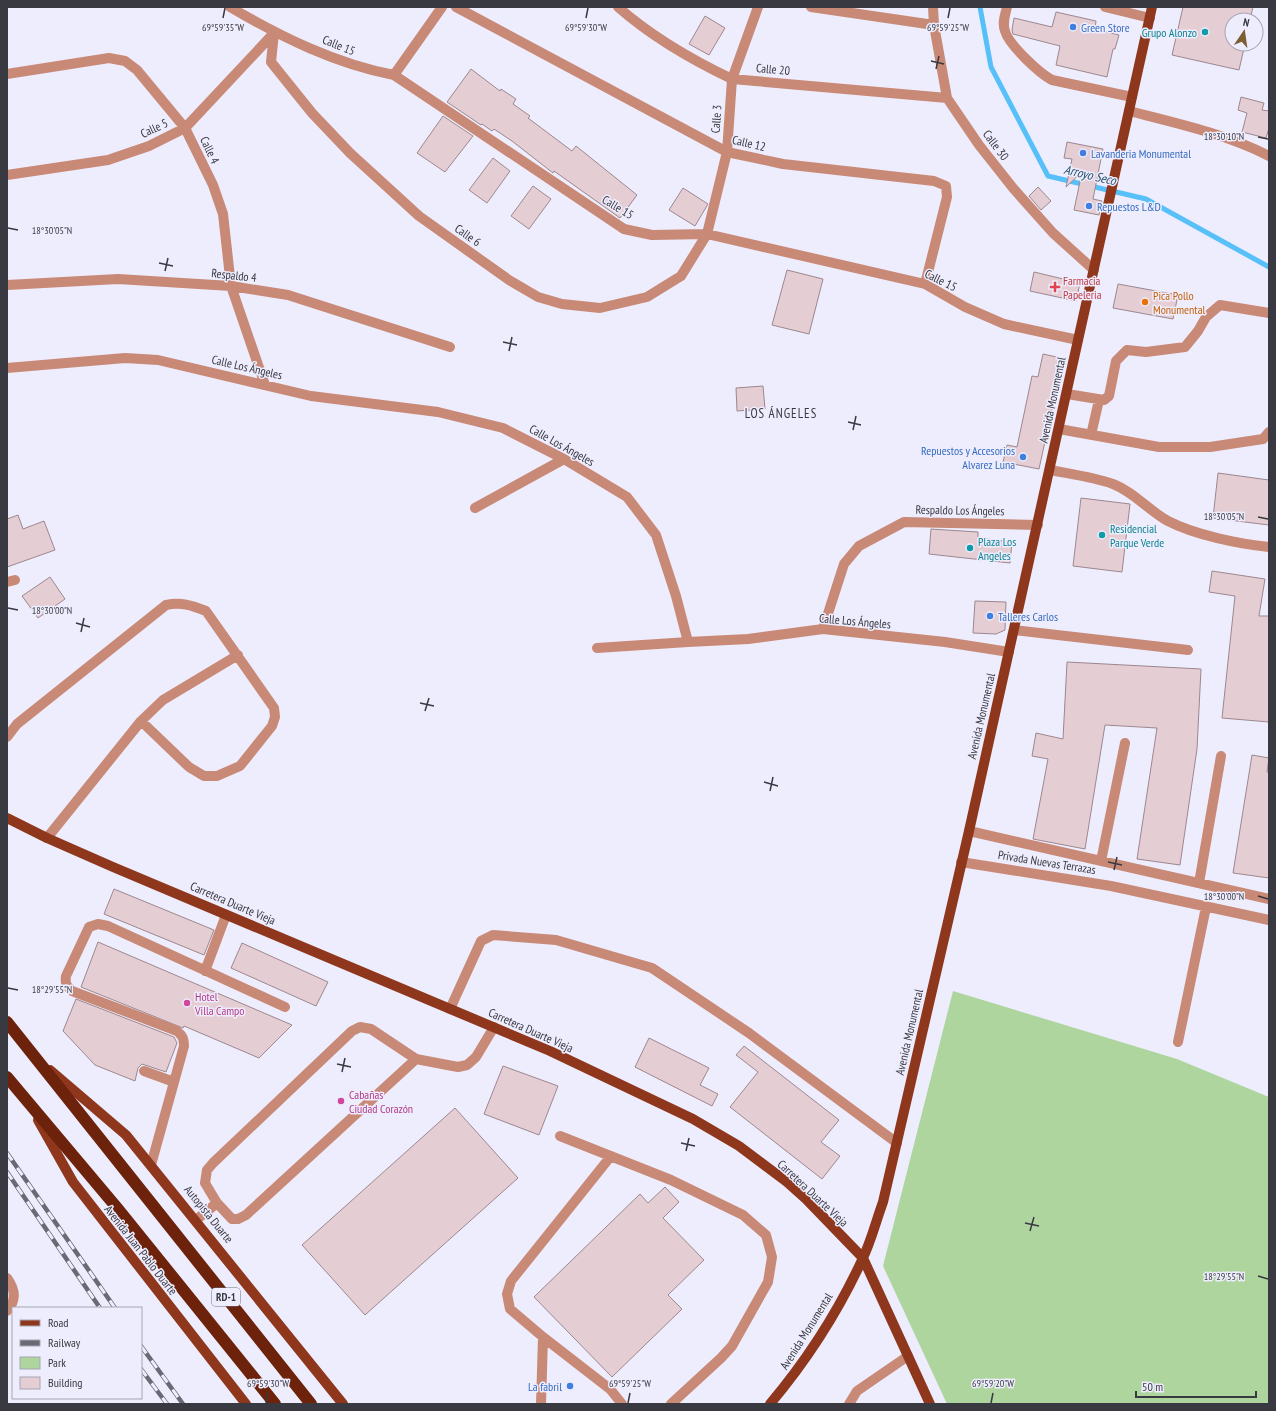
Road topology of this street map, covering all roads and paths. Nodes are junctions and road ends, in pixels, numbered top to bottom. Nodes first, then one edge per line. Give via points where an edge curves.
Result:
1 (230, 7) edge
2 (442, 7) edge
3 (456, 7) edge
4 (618, 7) edge
5 (758, 7) edge
6 (811, 7) edge
7 (933, 7) edge
8 (1006, 7) edge
9 (1152, 7) edge
10 (1111, 8) edge
11 (1150, 18) junction
12 (934, 25) junction
13 (274, 33) junction
14 (7, 74) edge
15 (394, 75) junction
16 (732, 78) junction
17 (1132, 96) junction
18 (947, 98) junction
19 (1129, 111) junction
20 (185, 128) junction
21 (726, 152) junction
22 (1269, 156) edge
23 (7, 175) edge
24 (707, 234) junction
25 (1094, 270) junction
26 (925, 284) junction
27 (7, 285) edge
28 (232, 286) junction
29 (1269, 313) edge
30 (1078, 340) junction
31 (450, 347) dead end
32 (7, 368) edge
33 (265, 385) junction
34 (1067, 394) junction
35 (1099, 400) junction
36 (1059, 429) junction
37 (1269, 432) edge
38 (1091, 435) junction
39 (564, 458) junction
40 (1050, 470) junction
41 (475, 508) dead end
42 (1038, 525) junction
43 (1269, 547) edge
44 (823, 629) junction
45 (1014, 630) junction
46 (688, 642) junction
47 (597, 648) dead end
48 (1188, 650) dead end
49 (1009, 652) junction
50 (238, 655) junction
51 (141, 721) junction
52 (7, 737) edge
53 (1125, 743) dead end
54 (1221, 756) dead end
55 (7, 818) edge
56 (969, 831) junction
57 (47, 838) junction
58 (1101, 861) junction
59 (961, 862) junction
60 (1199, 883) junction
61 (1269, 899) edge
62 (1206, 907) junction
63 (226, 915) junction
64 (1269, 920) edge
65 (206, 971) junction
66 (285, 1007) dead end
67 (450, 1009) junction
68 (7, 1022) edge
69 (494, 1027) junction
70 (1178, 1042) dead end
71 (36, 1058) junction
72 (416, 1059) junction
73 (144, 1071) dead end
74 (7, 1077) edge
75 (174, 1082) junction
76 (30, 1104) junction
77 (560, 1136) dead end
78 (897, 1143) junction
79 (610, 1156) junction
80 (151, 1165) junction
81 (216, 1203) junction
82 (196, 1220) junction
83 (863, 1258) junction
84 (7, 1278) edge
85 (7, 1311) edge
86 (543, 1337) junction
87 (908, 1356) junction
88 (246, 1404) edge
89 (275, 1404) edge
90 (311, 1404) edge
91 (343, 1404) edge
92 (541, 1404) edge
93 (622, 1404) edge
94 (671, 1404) edge
95 (770, 1404) edge
96 (849, 1404) edge
97 (930, 1404) edge

1 - 13 street, Calle 15
2 - 15 street
3 - 21 street, Calle 12
4 - 16 street, Calle 20 via 669,44 705,66
5 - 16 street, Calle 3
6 - 12 street
7 - 12 street, Calle 30
8 - 17 street via 1004,26 1007,37 1040,73 1052,80
9 - 11 main road, Avenida Monumental
10 - 11 street
11 - 17 main road, Avenida Monumental
12 - 18 street, Calle 30
13 - 15 street, Calle 15 via 365,70
13 - 20 street, Calle 5
13 - 24 street, Calle 6 via 271,62 312,113 350,153 419,216 509,280 538,297 562,304 600,308 647,297 681,276
14 - 20 street, Calle 4 via 109,58 125,61 137,70
15 - 24 street, Calle 15 via 624,229 652,235
16 - 18 street, Calle 20
16 - 21 street, Calle 3
17 - 19 main road, Avenida Monumental
18 - 25 street, Calle 30 via 1013,188 1053,233
19 - 22 street via 1191,127
19 - 25 main road, Avenida Monumental
20 - 23 street, Calle 5 via 149,146 108,160
20 - 28 street, Calle 4 via 213,186 223,214
21 - 24 street, Calle 3
21 - 26 street, Calle 12 via 783,164 934,181 946,186 947,197
24 - 26 street, Calle 15
25 - 30 main road, Avenida Monumental
26 - 30 street, Calle 15 via 1004,324
27 - 28 street, Respaldo 4 via 118,279
28 - 31 street, Respaldo 4 via 288,295
28 - 33 street, Calle 4
29 - 35 street via 1220,305 1206,317 1185,347 1146,352 1127,350 1116,360 1109,396
30 - 34 main road, Avenida Monumental
32 - 33 street, Calle Los Ángeles via 125,358 158,360
33 - 39 street, Calle Los Ángeles via 311,396 438,412 503,428
34 - 35 street
34 - 36 main road, Avenida Monumental
35 - 38 street
36 - 38 street
36 - 40 main road, Avenida Monumental
37 - 38 street via 1262,439 1210,447 1159,447
39 - 41 street
39 - 46 street, Calle Los Ángeles via 627,497 656,535
40 - 42 main road, Avenida Monumental
40 - 43 street via 1112,483 1128,491 1147,508 1168,521 1192,531
42 - 44 street, Respaldo Los Ángeles via 904,522 859,546 844,564
42 - 45 main road, Avenida Monumental
44 - 46 street, Calle Los Ángeles
44 - 49 street, Calle Los Ángeles via 945,642
45 - 48 street
45 - 49 main road, Avenida Monumental
46 - 47 street
49 - 56 main road, Avenida Monumental
50 - 51 street via 163,700
50 - 51 street via 274,708 276,717 272,726 240,766 218,776 204,776 189,768
50 - 52 street via 206,611 189,604 166,605 17,724
51 - 57 street
53 - 58 street
54 - 60 street
55 - 57 main road, Carretera Duarte Vieja
56 - 58 street, Privada Nuevas Terrazas
56 - 59 main road, Avenida Monumental
57 - 63 main road, Carretera Duarte Vieja
58 - 60 street, Privada Nuevas Terrazas
59 - 62 street, Privada Nuevas Terrazas via 1111,886
59 - 78 main road, Avenida Monumental
60 - 61 street, Privada Nuevas Terrazas
62 - 64 street, Privada Nuevas Terrazas
62 - 70 street
63 - 65 street
63 - 67 main road, Carretera Duarte Vieja
65 - 66 street
65 - 75 street via 108,926 98,924 89,927 66,976 65,983 72,991 182,1036 184,1046
67 - 69 main road, Carretera Duarte Vieja
67 - 78 street via 481,941 493,935 556,940 652,968 749,1033
68 - 71 highway, Autopista Duarte / RD-1
69 - 72 street via 476,1057 467,1065 449,1066
69 - 83 main road, Carretera Duarte Vieja via 550,1051 720,1133 787,1182
71 - 80 main road, Autopista Duarte via 126,1135
71 - 90 highway, Autopista Duarte / RD-1
72 - 81 street via 246,1215 232,1219
72 - 81 street via 371,1029 360,1027 352,1031 207,1170 205,1183
73 - 75 street
74 - 76 highway, RD-1
75 - 80 street
76 - 88 main road, Avenida Juan Pablo Duarte via 73,1182
76 - 89 highway, RD-1
77 - 79 street
78 - 83 main road, Avenida Monumental via 883,1202
79 - 86 street via 511,1281 507,1294 510,1309
79 - 94 street via 671,1180 744,1216 766,1235 770,1245 772,1257 768,1282 732,1346
80 - 82 main road, Autopista Duarte
81 - 82 street
82 - 91 main road, Autopista Duarte
83 - 87 main road, Carretera Duarte Vieja
83 - 95 main road, Avenida Monumental via 830,1323 792,1379
84 - 85 street via 14,1287 14,1297
86 - 92 street
86 - 93 street via 610,1389
87 - 96 street via 857,1391
87 - 97 main road, Carretera Duarte Vieja

